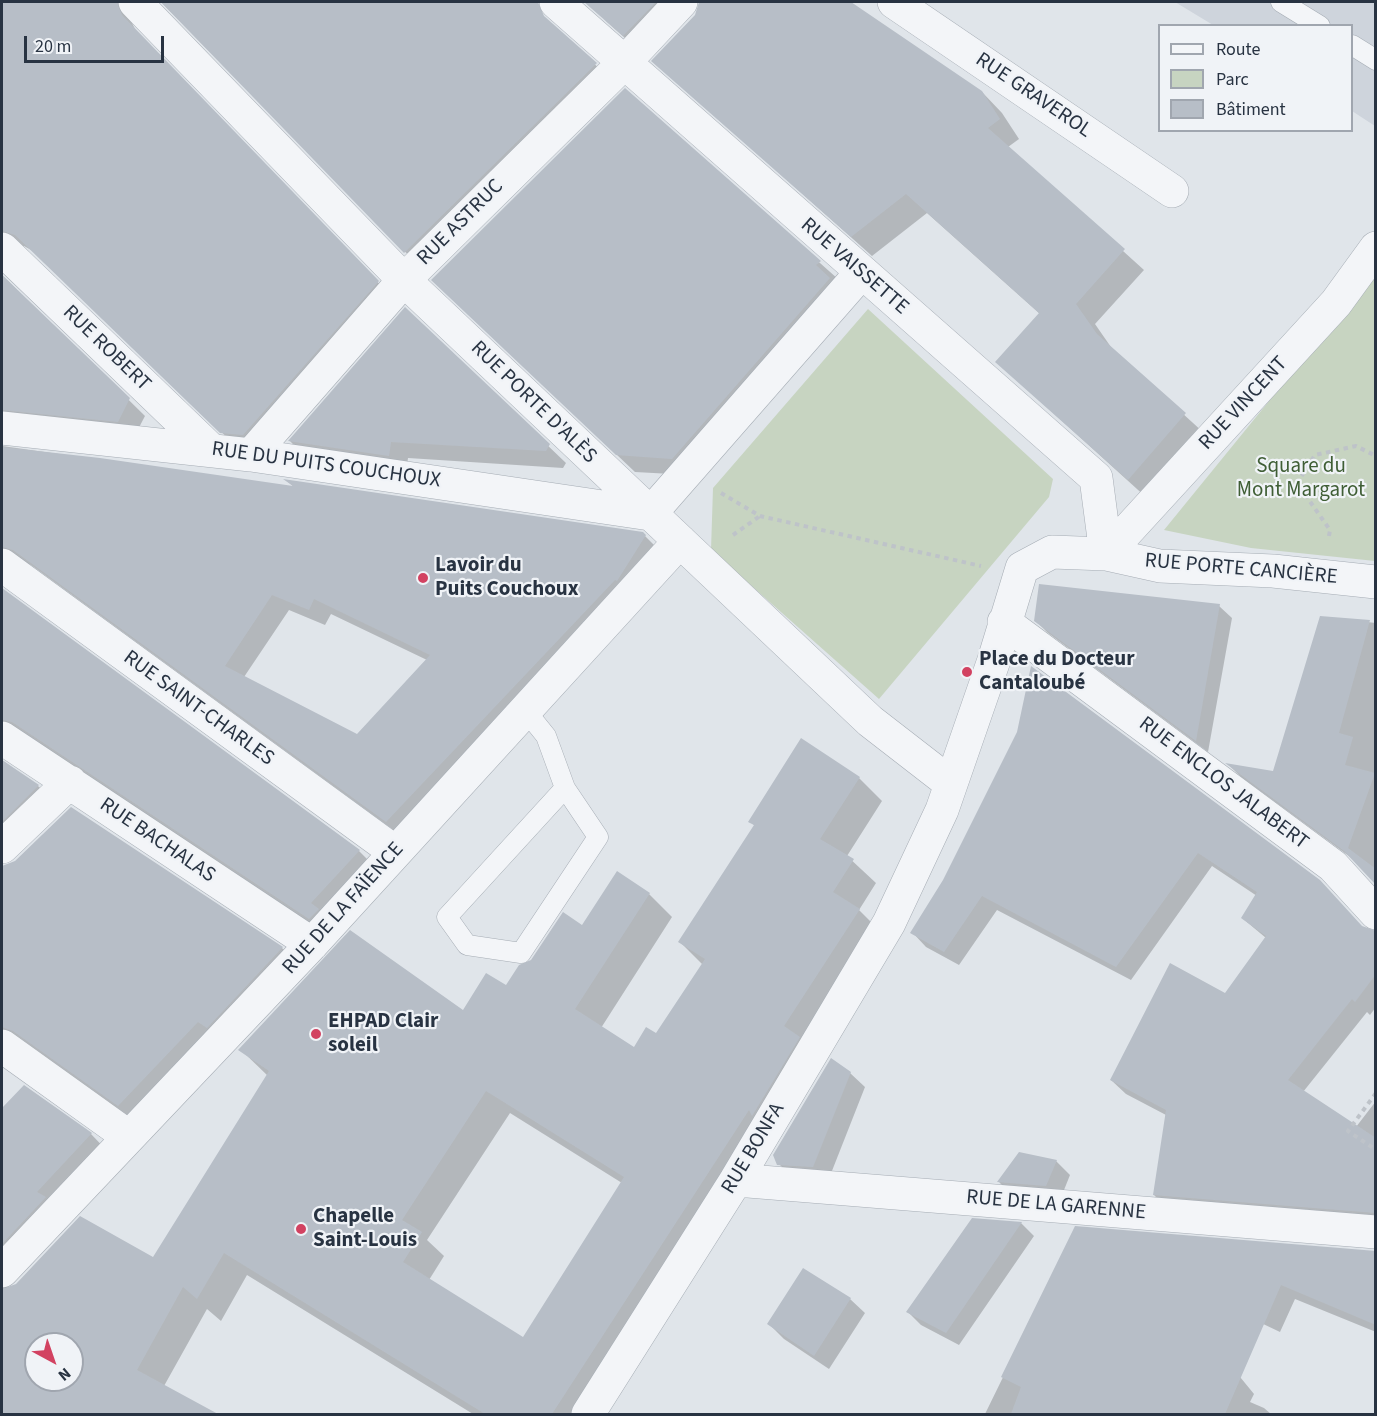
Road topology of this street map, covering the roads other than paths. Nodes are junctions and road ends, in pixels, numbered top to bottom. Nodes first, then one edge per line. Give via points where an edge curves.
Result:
1 (135, 2) edge
2 (556, 2) edge
3 (681, 2) edge
4 (894, 2) edge
5 (1281, 2) edge
6 (1317, 24) edge
7 (1353, 46) edge
8 (1376, 60) edge
9 (624, 63) junction
10 (1172, 191) dead end
11 (1376, 248) edge
12 (2, 249) edge
13 (861, 273) junction
14 (404, 280) junction
15 (2, 428) edge
16 (210, 449) junction
17 (251, 454) junction
18 (650, 514) junction
19 (680, 541) junction
20 (1106, 554) junction
21 (2, 565) edge
22 (1376, 582) edge
23 (1004, 622) junction
24 (525, 710) junction
25 (2, 738) edge
26 (70, 782) junction
27 (950, 783) junction
28 (565, 788) junction
29 (2, 847) edge
30 (395, 852) junction
31 (1376, 913) edge
32 (312, 944) junction
33 (2, 1046) edge
34 (129, 1137) junction
35 (736, 1180) junction
36 (1376, 1232) edge
37 (2, 1271) edge
38 (588, 1414) edge

1 - 14 street, RUE PORTE D'ALÈS
2 - 9 street, RUE VAISSETTE
3 - 9 street, RUE ASTRUC
4 - 10 street, RUE GRAVEROL
5 - 6 lane
7 - 8 lane
9 - 13 street, RUE VAISSETTE
9 - 14 street, RUE ASTRUC
11 - 20 street, RUE VINCENT via 1336,303
12 - 16 street, RUE ROBERT
13 - 18 street
13 - 20 street, RUE VAISSETTE via 1095,478
14 - 17 street, RUE ASTRUC
14 - 18 street, RUE PORTE D'ALÈS
15 - 16 street, RUE DU PUITS COUCHOUX
16 - 17 street, RUE DU PUITS COUCHOUX
17 - 18 street, RUE DU PUITS COUCHOUX
18 - 19 street, RUE PORTE D'ALÈS
19 - 24 street, RUE DE LA FAÏENCE
19 - 27 street, RUE PORTE D'ALÈS via 870,722
20 - 22 street, RUE PORTE CANCIÈRE via 1160,566 1273,571
20 - 23 street via 1052,552 1022,568
21 - 30 street, RUE SAINT-CHARLES
23 - 27 street
23 - 31 street, RUE ENCLOS JALABERT via 1333,866
24 - 28 lane via 546,736
24 - 30 street, RUE DE LA FAÏENCE
25 - 26 street, RUE BACHALAS
26 - 29 street
26 - 32 street, RUE BACHALAS
27 - 35 street, RUE BONFA via 889,923
28 - 28 lane via 447,917 467,945 520,952 598,837
30 - 32 street, RUE DE LA FAÏENCE
32 - 34 street, RUE DE LA FAÏENCE
33 - 34 street
34 - 37 street, RUE DE LA FAÏENCE
35 - 36 street, RUE DE LA GARENNE
35 - 38 street, RUE BONFA

